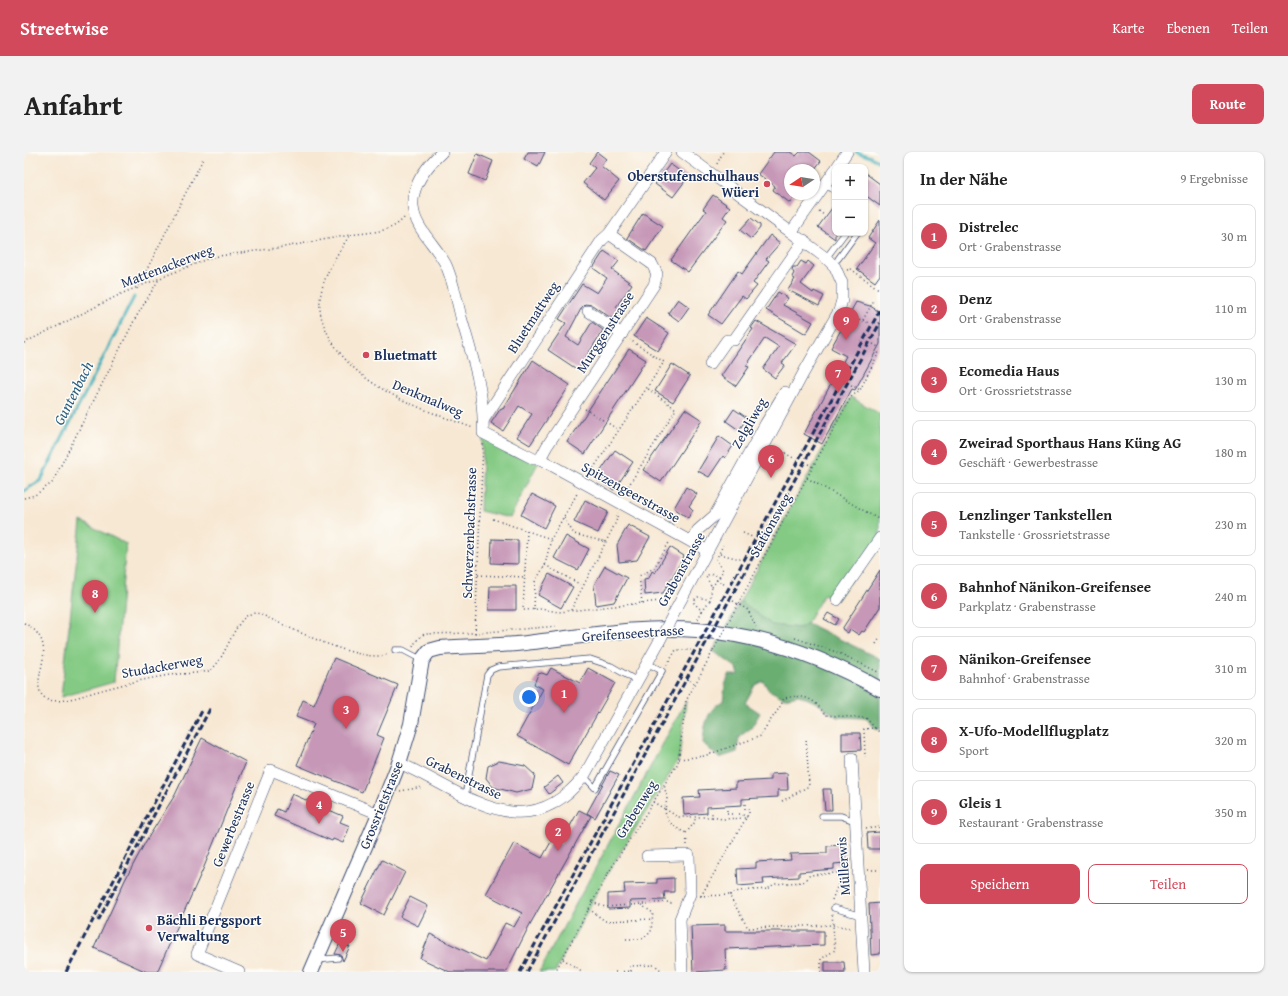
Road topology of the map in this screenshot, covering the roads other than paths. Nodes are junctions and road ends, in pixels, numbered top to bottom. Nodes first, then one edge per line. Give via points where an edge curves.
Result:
1 (442, 152) edge
2 (666, 152) edge
3 (682, 152) edge
4 (847, 152) edge
5 (839, 164) edge
6 (832, 174) edge
7 (825, 184) junction
8 (832, 189) edge
9 (792, 231) junction
10 (609, 234) junction
11 (843, 236) edge
12 (855, 236) edge
13 (804, 240) junction
14 (826, 258) junction
15 (838, 259) dead end
16 (588, 311) dead end
17 (832, 322) junction
18 (622, 334) junction
19 (710, 364) dead end
20 (484, 419) junction
21 (540, 459) junction
22 (880, 538) edge
23 (691, 542) junction
24 (708, 551) junction
25 (837, 600) dead end
26 (395, 650) road end
27 (422, 660) junction
28 (647, 663) junction
29 (637, 681) junction
30 (880, 689) edge
31 (852, 758) dead end
32 (399, 763) junction
33 (584, 776) junction
34 (464, 796) junction
35 (379, 814) junction
36 (822, 816) dead end
37 (856, 825) junction
38 (647, 856) dead end
39 (833, 908) road end
40 (862, 916) junction
41 (329, 930) junction
42 (346, 943) dead end
43 (338, 958) dead end
44 (313, 966) edge
45 (239, 972) edge
46 (682, 972) edge
47 (864, 972) edge

1 - 20 street via 431,162 414,193 414,216 441,256 450,276 481,388
2 - 10 street, Bluetmattweg
3 - 9 street
4 - 5 street
6 - 7 street
7 - 8 lane
7 - 9 street
9 - 13 street
10 - 18 street, Murggenstrasse via 652,264 657,274 654,285
10 - 20 street, Bluetmattweg via 602,240
11 - 14 lane
12 - 15 lane
13 - 14 street
13 - 19 street via 734,340 727,340
14 - 17 street, Grabenstrasse via 842,272 842,300
16 - 18 street
17 - 23 street, Zelgliweg via 826,322 818,334 715,515 698,530
17 - 24 street, Grabenstrasse
18 - 21 street, Murggenstrasse
20 - 21 street, Spitzengeerstrasse via 483,433 534,459
21 - 23 street, Spitzengeerstrasse
22 - 25 street
23 - 24 street, Spitzengeerstrasse
24 - 28 street, Grabenstrasse, bridge
26 - 27 lane via 403,650
27 - 30 street, Greifenseestrasse via 429,651 446,647 515,644 653,630 697,630 746,637 789,648 823,661
27 - 32 street, Grossrietstrasse via 411,724
28 - 29 street, Grabenstrasse
28 - 33 lane via 662,671 595,788
29 - 33 street, Grabenstrasse
29 - 34 lane via 611,666 590,659 498,666 491,670 487,676
31 - 37 street, Müllerwis
32 - 34 street, Grabenstrasse
32 - 35 street, Grossrietstrasse
33 - 34 street, Grabenstrasse via 574,789 562,798 540,809 526,812 498,811
35 - 41 street, Grossrietstrasse
35 - 45 street, Gewerbestrasse via 271,770 197,954
36 - 37 lane via 841,816
37 - 40 street, Müllerwis
38 - 46 street via 689,855 695,895 680,919
39 - 40 lane
40 - 47 street, Müllerwis
41 - 42 lane via 348,939
41 - 44 street, Grossrietstrasse
43 - 44 lane

